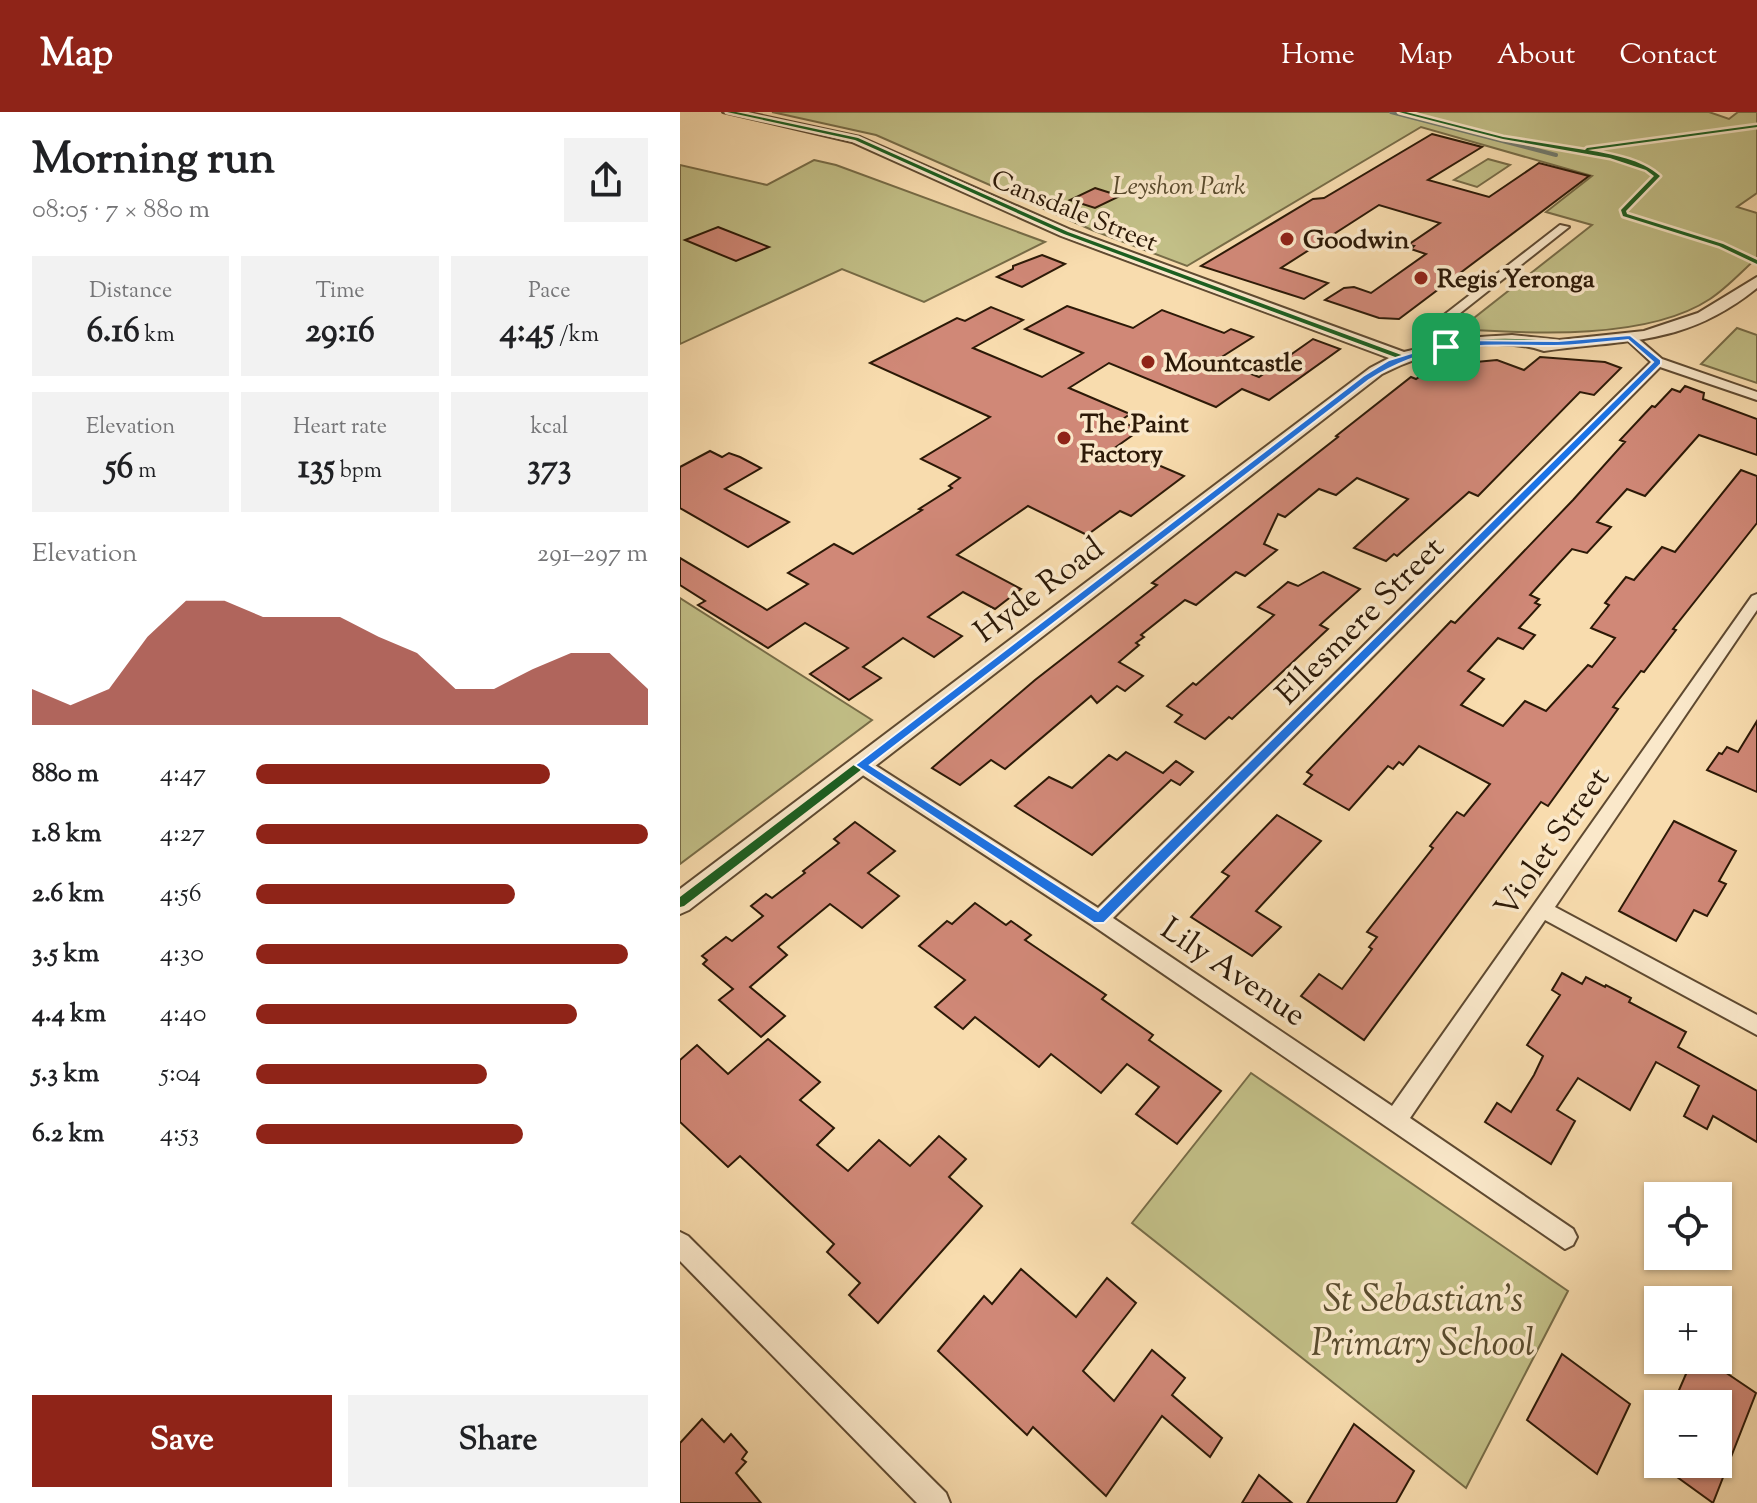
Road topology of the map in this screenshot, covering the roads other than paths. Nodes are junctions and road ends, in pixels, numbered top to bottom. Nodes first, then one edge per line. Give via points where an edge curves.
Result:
1 (729, 112) edge
2 (1564, 227) dead end
3 (1757, 282) edge
4 (1630, 337) junction
5 (1446, 347) junction
6 (1404, 358) junction
7 (1658, 362) junction
8 (1757, 396) edge
9 (1757, 599) edge
10 (861, 765) junction
11 (680, 903) edge
12 (1542, 909) junction
13 (1099, 919) junction
14 (1757, 1026) edge
15 (1396, 1120) junction
16 (1565, 1237) dead end
17 (680, 1244) edge
18 (936, 1503) edge

1 - 6 street, Cansdale Street via 856,139 1066,233
2 - 5 street via 1439,324
3 - 4 street, Hyde Road via 1704,318
4 - 5 street, Hyde Road
4 - 7 street
5 - 6 street, Hyde Road
6 - 10 street, Hyde Road via 1366,378
7 - 8 street
7 - 13 street, Ellesmere Street
9 - 12 street, Violet Street
10 - 11 street, Hyde Road
10 - 13 street, Lily Avenue
12 - 14 street
12 - 15 street, Violet Street
13 - 15 street, Lily Avenue
15 - 16 street, Lily Avenue
17 - 18 street

